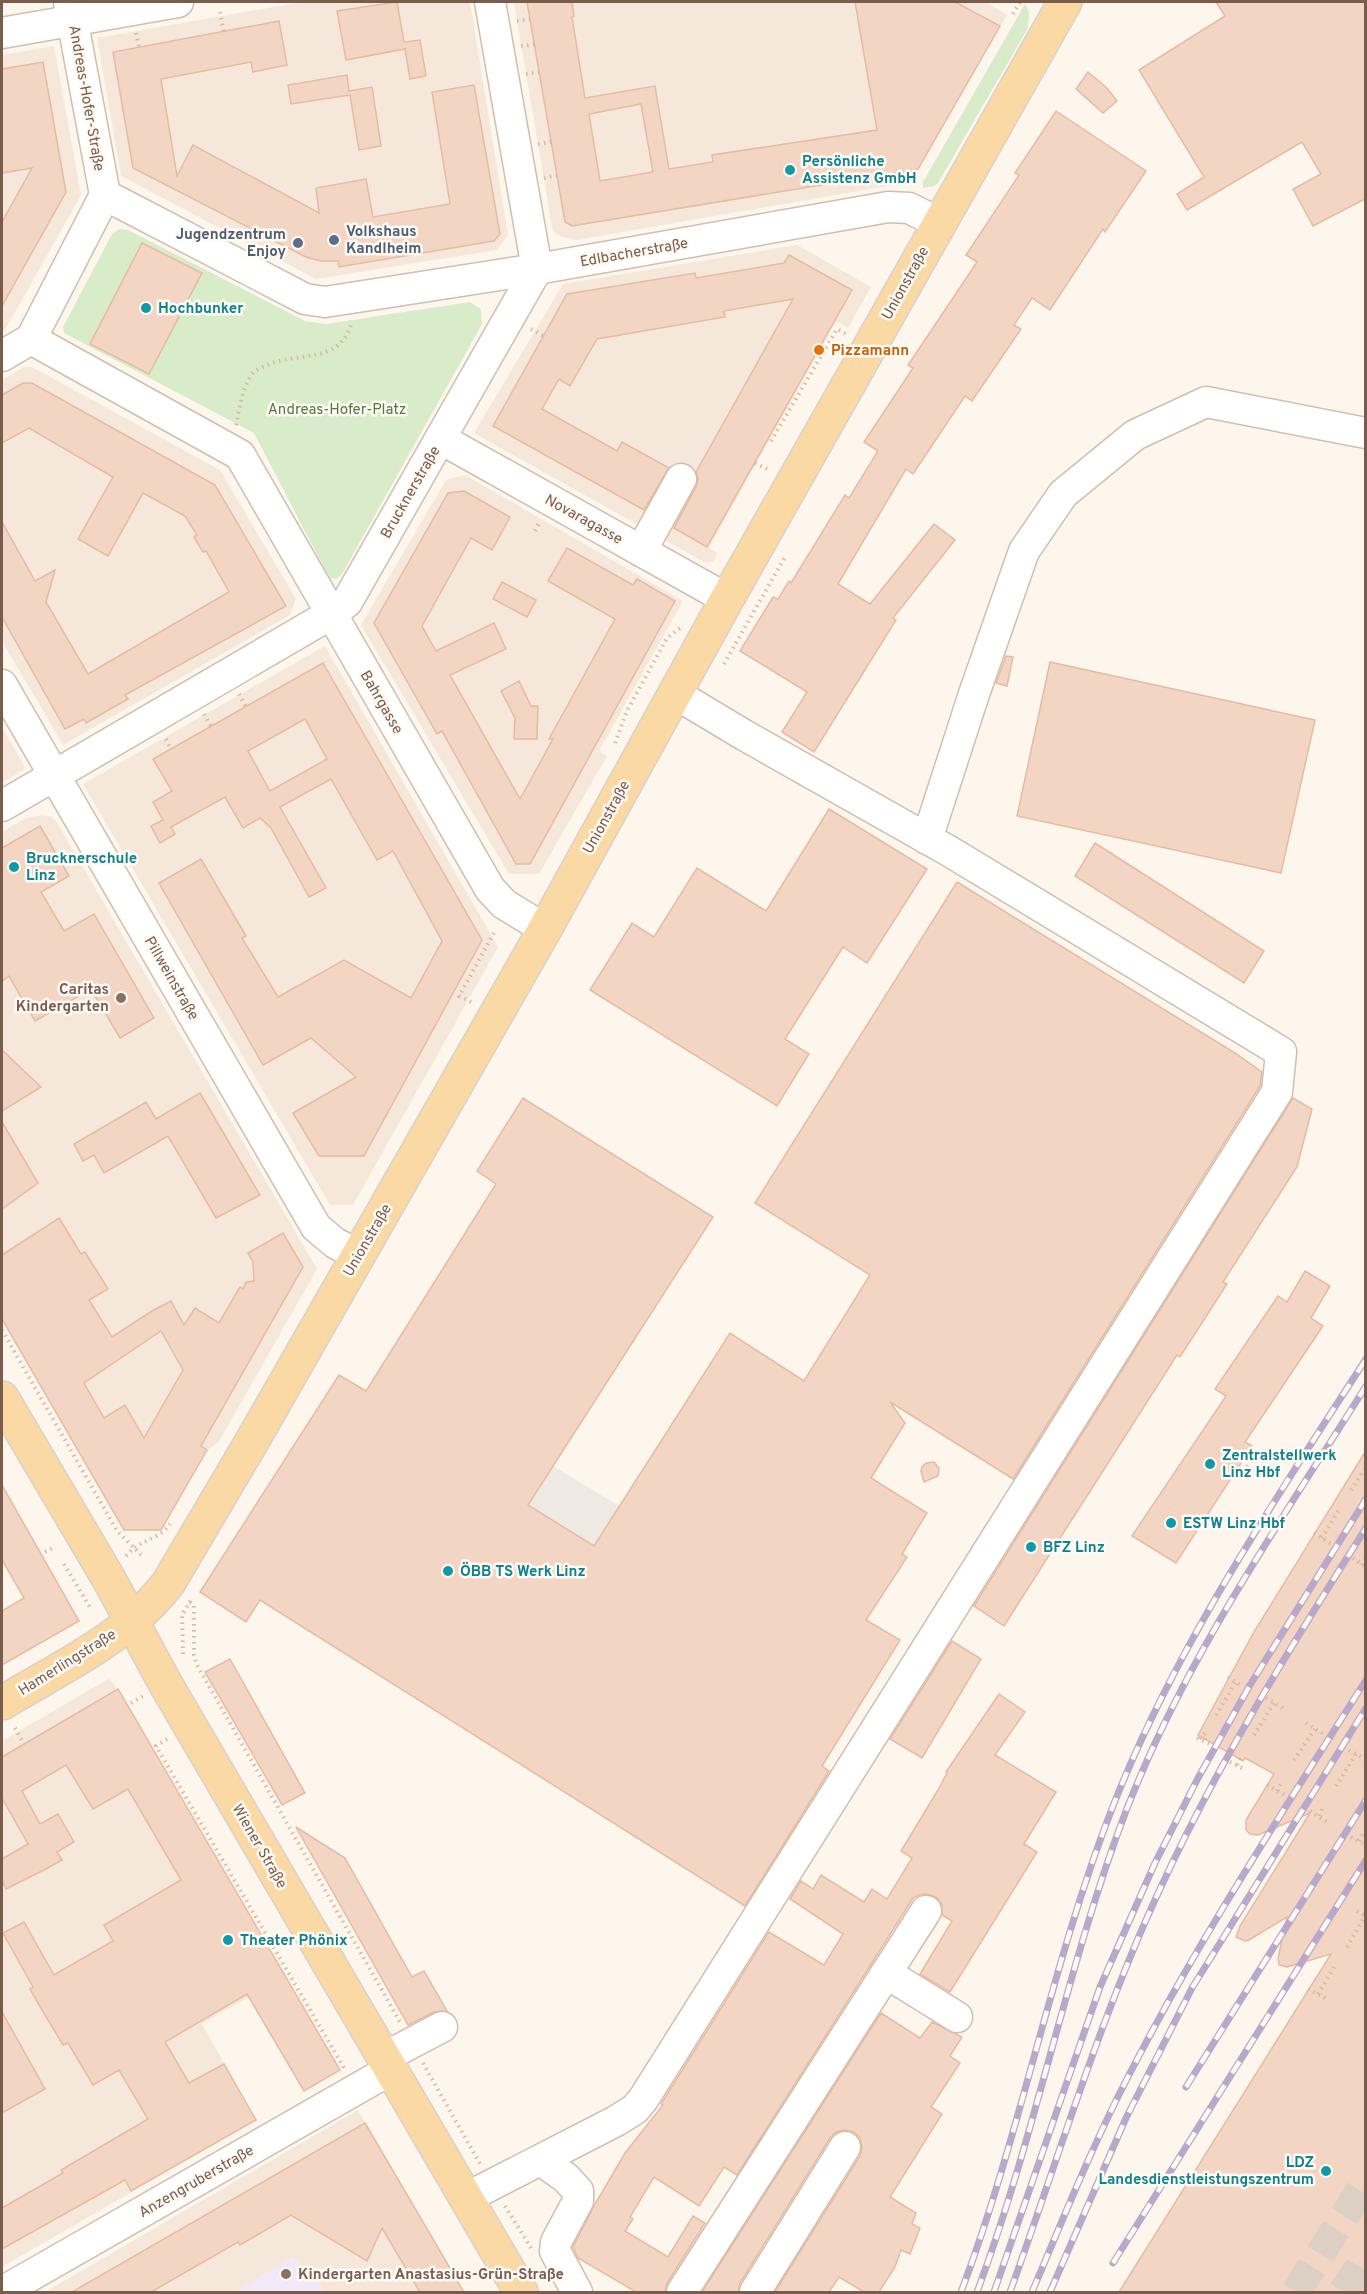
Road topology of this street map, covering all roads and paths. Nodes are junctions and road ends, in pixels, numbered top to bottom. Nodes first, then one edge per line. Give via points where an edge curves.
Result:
1 (177, 2) edge
2 (490, 2) edge
3 (1020, 2) edge
4 (1055, 5) edge
5 (71, 11) edge
6 (220, 12) dead end
7 (1013, 14) dead end
8 (530, 19) dead end
9 (513, 22) dead end
10 (224, 32) dead end
11 (2, 33) edge
12 (535, 44) dead end
13 (518, 46) dead end
14 (539, 72) dead end
15 (522, 75) dead end
16 (552, 142) dead end
17 (534, 144) dead end
18 (558, 175) dead end
19 (540, 178) dead end
20 (105, 195) junction
21 (939, 223) junction
22 (537, 269) junction
23 (353, 316) dead end
24 (854, 325) dead end
25 (531, 329) dead end
26 (544, 336) dead end
27 (31, 339) junction
28 (819, 350) dead end
29 (823, 353) junction
30 (2, 356) edge
31 (1365, 434) edge
32 (441, 439) junction
33 (771, 441) dead end
34 (238, 442) junction
35 (755, 463) dead end
36 (771, 471) dead end
37 (681, 479) dead end
38 (641, 551) junction
39 (785, 557) dead end
40 (727, 599) junction
41 (331, 614) junction
42 (720, 672) dead end
43 (2, 685) edge
44 (237, 690) dead end
45 (674, 693) junction
46 (246, 707) dead end
47 (202, 711) dead end
48 (211, 726) dead end
49 (54, 776) junction
50 (2, 806) edge
51 (927, 839) junction
52 (545, 929) junction
53 (495, 931) dead end
54 (471, 1002) dead end
55 (358, 1256) junction
56 (2, 1330) edge
57 (2, 1398) edge
58 (1259, 1447) dead end
59 (1365, 1467) edge
60 (1244, 1472) dead end
61 (1351, 1490) dead end
62 (1340, 1508) dead end
63 (1314, 1533) dead end
64 (1322, 1538) junction
65 (1331, 1544) dead end
66 (52, 1545) dead end
67 (124, 1546) dead end
68 (133, 1547) junction
69 (45, 1552) dead end
70 (142, 1556) dead end
71 (1353, 1558) dead end
72 (1365, 1558) edge
73 (64, 1564) dead end
74 (1364, 1566) edge
75 (90, 1610) dead end
76 (132, 1621) junction
77 (183, 1654) dead end
78 (1228, 1677) dead end
79 (1236, 1682) junction
80 (1243, 1687) dead end
81 (1266, 1698) dead end
82 (1274, 1704) junction
83 (1284, 1709) dead end
84 (8, 1715) edge
85 (1216, 1715) dead end
86 (1306, 1723) dead end
87 (1315, 1729) junction
88 (1206, 1732) dead end
89 (1254, 1735) dead end
90 (1325, 1735) dead end
91 (169, 1738) dead end
92 (24, 1744) dead end
93 (1210, 1744) dead end
94 (1349, 1750) dead end
95 (1356, 1754) junction
96 (1242, 1756) dead end
97 (1294, 1760) dead end
98 (1365, 1760) edge
99 (1230, 1762) dead end
100 (1237, 1765) junction
101 (1246, 1770) dead end
102 (1282, 1781) dead end
103 (1267, 1785) dead end
104 (1336, 1786) dead end
105 (1277, 1791) junction
106 (1286, 1796) dead end
107 (1323, 1807) dead end
108 (1310, 1811) dead end
109 (1319, 1816) junction
110 (1327, 1822) dead end
111 (215, 1831) dead end
112 (1364, 1832) edge
113 (209, 1834) junction
114 (1351, 1837) dead end
115 (1359, 1841) junction
116 (1365, 1845) edge
117 (926, 1911) dead end
118 (1357, 1911) dead end
119 (1365, 1916) edge
120 (1347, 1947) dead end
121 (1336, 1964) dead end
122 (886, 1973) junction
123 (1308, 1989) dead end
124 (1318, 1994) junction
125 (1327, 1999) dead end
126 (957, 2018) dead end
127 (442, 2027) dead end
128 (412, 2043) junction
129 (387, 2064) junction
130 (342, 2074) dead end
131 (845, 2147) dead end
132 (541, 2160) junction
133 (479, 2192) junction
134 (534, 2254) dead end
135 (2, 2292) edge
136 (521, 2292) edge
137 (578, 2292) edge
138 (682, 2292) edge
139 (755, 2292) edge

1 - 5 street
2 - 22 street
3 - 7 path
4 - 21 main road, Unionstraße
5 - 11 street
5 - 20 street, Andreas-Hofer-Straße
6 - 10 path
8 - 9 path
12 - 13 path
14 - 15 path
16 - 17 path
18 - 19 path
20 - 22 street, Edlbacherstraße via 306,299 325,302
20 - 27 street
21 - 22 street, Edlbacherstraße via 909,208 888,207
21 - 40 main road, Unionstraße
22 - 32 street, Brucknerstraße
23 - 34 path via 342,344 327,352 279,360 255,370 243,393
24 - 29 path via 849,335 837,329
25 - 26 path
27 - 30 street
27 - 34 street
28 - 29 path
29 - 33 path
31 - 51 street via 1206,402 1135,435 1063,494 1024,552
32 - 38 street, Novaragasse
32 - 41 street, Brucknerstraße via 346,602
34 - 41 street, Bahrgasse
35 - 36 path
37 - 38 street
38 - 40 street, Novaragasse
39 - 42 path
40 - 45 main road, Unionstraße
41 - 49 street, Brucknerstraße
41 - 52 street, Bahrgasse via 490,889 504,904
43 - 49 street, Pillweinstraße
44 - 46 path
45 - 51 street
45 - 52 main road, Unionstraße
47 - 48 path
49 - 50 street, Brucknerstraße
49 - 55 street, Pillweinstraße via 316,1227 335,1244
51 - 132 street via 1281,1052 1277,1092 644,2098 616,2121
52 - 55 main road, Unionstraße
53 - 54 path via 459,996
55 - 76 main road, Unionstraße via 169,1582
56 - 68 path via 117,1531
57 - 76 main road, Wiener Straße
58 - 60 path
59 - 61 path
62 - 64 path
63 - 64 path
64 - 65 path
66 - 69 path
67 - 68 path
68 - 70 path
71 - 74 path
72 - 74 path
73 - 75 path
76 - 84 main road, Hamerlingstraße
76 - 129 main road, Wiener Straße
77 - 128 path via 183,1615 190,1602 194,1605 197,1665
78 - 79 path
79 - 80 path
79 - 85 path
81 - 82 path
82 - 83 path
82 - 89 path
84 - 92 path
86 - 87 path
87 - 90 path
87 - 97 path
88 - 93 path via 1199,1738
91 - 113 path via 156,1746
94 - 95 path
95 - 98 path
95 - 104 path
96 - 100 path
99 - 100 path
100 - 101 path
102 - 105 path
103 - 105 path
105 - 106 path
107 - 109 path
108 - 109 path
109 - 110 path
111 - 113 path
112 - 115 path
113 - 130 path via 344,2069
114 - 115 path
115 - 116 path
117 - 122 street
118 - 119 path
119 - 120 path
121 - 124 path
122 - 126 street
122 - 138 street
123 - 124 path
124 - 125 path
127 - 128 street, Anzengruberstraße
128 - 129 street, Anzengruberstraße
128 - 133 path
129 - 133 main road, Wiener Straße
129 - 135 street, Anzengruberstraße
131 - 139 street
132 - 133 street
132 - 137 street via 578,2191 578,2201 555,2251
133 - 134 path
133 - 136 main road, Wiener Straße

